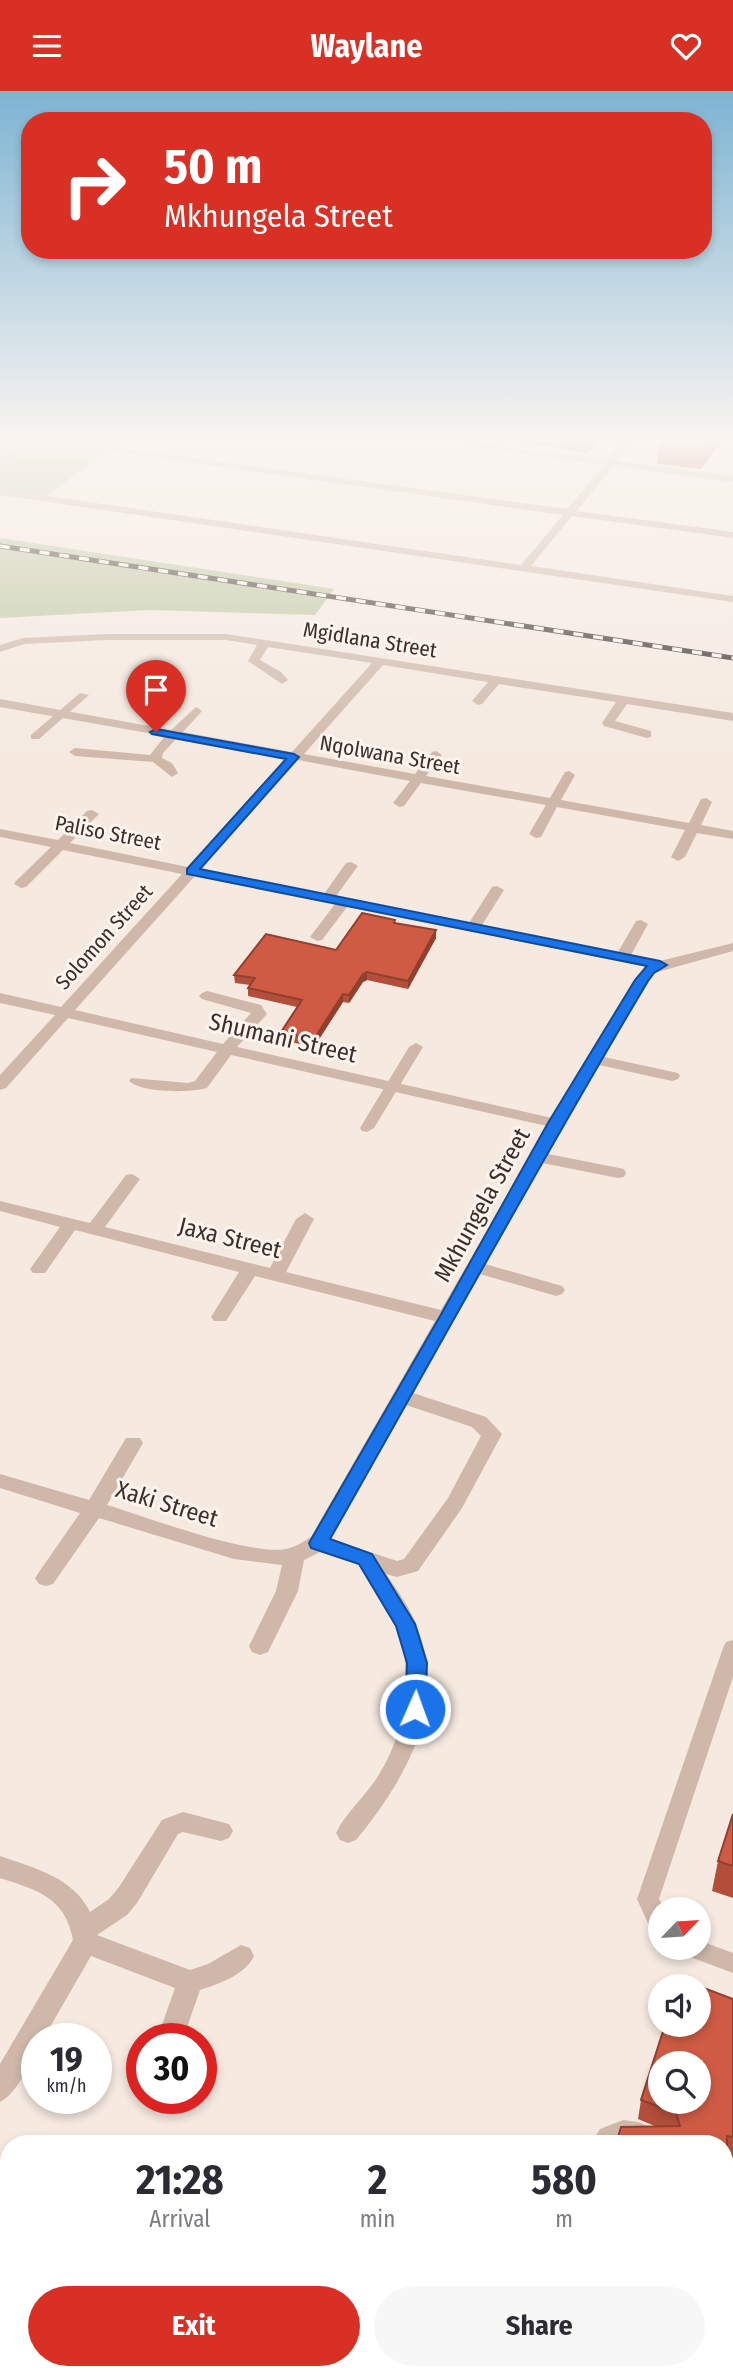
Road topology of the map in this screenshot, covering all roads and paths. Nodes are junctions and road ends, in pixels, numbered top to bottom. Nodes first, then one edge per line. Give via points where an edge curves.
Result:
1 (385, 548) edge
2 (541, 548) edge
3 (524, 568) junction
4 (733, 599) edge
5 (265, 642) junction
6 (0, 649) edge
7 (380, 661) junction
8 (282, 680) dead end
9 (497, 680) junction
10 (84, 695) dead end
11 (624, 700) junction
12 (478, 701) dead end
13 (0, 703) edge
14 (196, 711) dead end
15 (60, 714) junction
16 (733, 717) edge
17 (647, 734) dead end
18 (175, 736) junction
19 (35, 737) dead end
20 (75, 752) dead end
21 (436, 755) dead end
22 (294, 757) junction
23 (156, 759) junction
24 (172, 773) dead end
25 (569, 775) dead end
26 (416, 779) junction
27 (706, 802) dead end
28 (399, 803) dead end
29 (553, 803) junction
30 (92, 814) dead end
31 (694, 828) junction
32 (0, 833) edge
33 (536, 834) dead end
34 (733, 835) edge
35 (61, 845) junction
36 (678, 857) dead end
37 (351, 866) dead end
38 (192, 871) junction
39 (20, 884) dead end
40 (497, 890) dead end
41 (327, 899) junction
42 (343, 902) junction
43 (641, 924) dead end
44 (473, 927) junction
45 (317, 937) dead end
46 (733, 947) edge
47 (623, 956) junction
48 (660, 965) junction
49 (207, 996) dead end
50 (0, 998) edge
51 (65, 1013) junction
52 (416, 1047) dead end
53 (227, 1049) junction
54 (594, 1059) junction
55 (672, 1076) dead end
56 (137, 1081) dead end
57 (0, 1085) edge
58 (393, 1086) junction
59 (555, 1123) junction
60 (367, 1128) dead end
61 (537, 1157) junction
62 (618, 1173) dead end
63 (132, 1179) dead end
64 (0, 1206) edge
65 (305, 1219) dead end
66 (71, 1224) junction
67 (93, 1229) junction
68 (475, 1267) junction
69 (39, 1269) dead end
70 (250, 1269) junction
71 (275, 1275) junction
72 (556, 1290) dead end
73 (220, 1317) dead end
74 (447, 1318) junction
75 (402, 1397) junction
76 (133, 1443) dead end
77 (0, 1481) edge
78 (94, 1509) junction
79 (318, 1543) junction
80 (294, 1557) junction
81 (366, 1559) junction
82 (46, 1578) dead end
83 (260, 1646) dead end
84 (733, 1648) edge
85 (221, 1831) dead end
86 (348, 1833) dead end
87 (0, 1867) edge
88 (649, 1897) edge
89 (85, 1936) junction
90 (711, 1955) edge
91 (241, 1956) dead end
92 (733, 1963) edge
93 (190, 1982) junction
94 (176, 2023) edge
95 (0, 2089) edge
96 (612, 2135) edge
97 (636, 2135) edge

1 - 3 street
2 - 3 street
3 - 4 street
5 - 6 street, Mgidlana Street via 211,636 106,637 23,641
5 - 7 street, Mgidlana Street
5 - 8 street via 254,660
7 - 9 street, Mgidlana Street
7 - 22 street, Solomon Street
9 - 11 street, Mgidlana Street
9 - 12 street
10 - 15 lane
11 - 16 street, Mgidlana Street
11 - 17 street via 608,723
13 - 15 street, Nqolwana Street
14 - 18 street
15 - 18 street, Nqolwana Street
15 - 19 lane
18 - 22 street, Nqolwana Street
18 - 23 street via 157,752
20 - 23 street
21 - 26 street
22 - 26 street, Nqolwana Street
22 - 38 street, Solomon Street
23 - 24 street
25 - 29 street
26 - 28 street
26 - 29 street, Nqolwana Street
27 - 31 street
29 - 31 street, Nqolwana Street
29 - 33 street
30 - 35 street
31 - 34 street, Nqolwana Street
31 - 36 street
32 - 35 street, Paliso Street
35 - 38 street, Paliso Street
35 - 39 street
37 - 41 street
38 - 41 street, Paliso Street
38 - 51 street, Solomon Street
40 - 44 street
41 - 42 street, Paliso Street
42 - 44 street, Paliso Street
42 - 45 street
43 - 47 street
44 - 47 street, Paliso Street
46 - 48 street
47 - 48 street, Paliso Street
48 - 54 street, Mkhungela Street via 649,970
49 - 53 street via 259,1010
50 - 51 street, Shumani Street
51 - 53 street, Shumani Street
51 - 57 street, Solomon Street
52 - 58 lane
53 - 56 street via 205,1082 195,1087
53 - 58 street, Shumani Street
54 - 55 street
54 - 59 street, Mkhungela Street
58 - 59 street, Shumani Street
58 - 60 lane
59 - 61 street, Mkhungela Street
61 - 62 street
61 - 68 street, Mkhungela Street
63 - 67 street
64 - 66 street, Jaxa Street
65 - 71 street
66 - 67 street, Jaxa Street
66 - 69 street
67 - 70 street, Jaxa Street
68 - 72 street
68 - 74 street, Mkhungela Street
70 - 71 street, Jaxa Street
70 - 73 street
71 - 74 street, Jaxa Street
74 - 75 street, Mkhungela Street
75 - 79 street, Mkhungela Street
75 - 81 street via 479,1422 492,1437 455,1503 411,1565 397,1569
76 - 78 street
77 - 78 street, Xaki Street
78 - 80 street, Xaki Street via 234,1551 268,1558
78 - 82 street
79 - 80 street
79 - 81 street
80 - 83 street via 286,1591
81 - 86 street via 405,1624 417,1663 415,1709 396,1766
84 - 88 lane
85 - 89 street via 183,1822 170,1827 128,1895
87 - 89 street via 50,1884 71,1901
89 - 93 street
89 - 95 street
90 - 92 lane
91 - 93 street via 216,1973
93 - 94 street
96 - 97 lane via 625,2131

